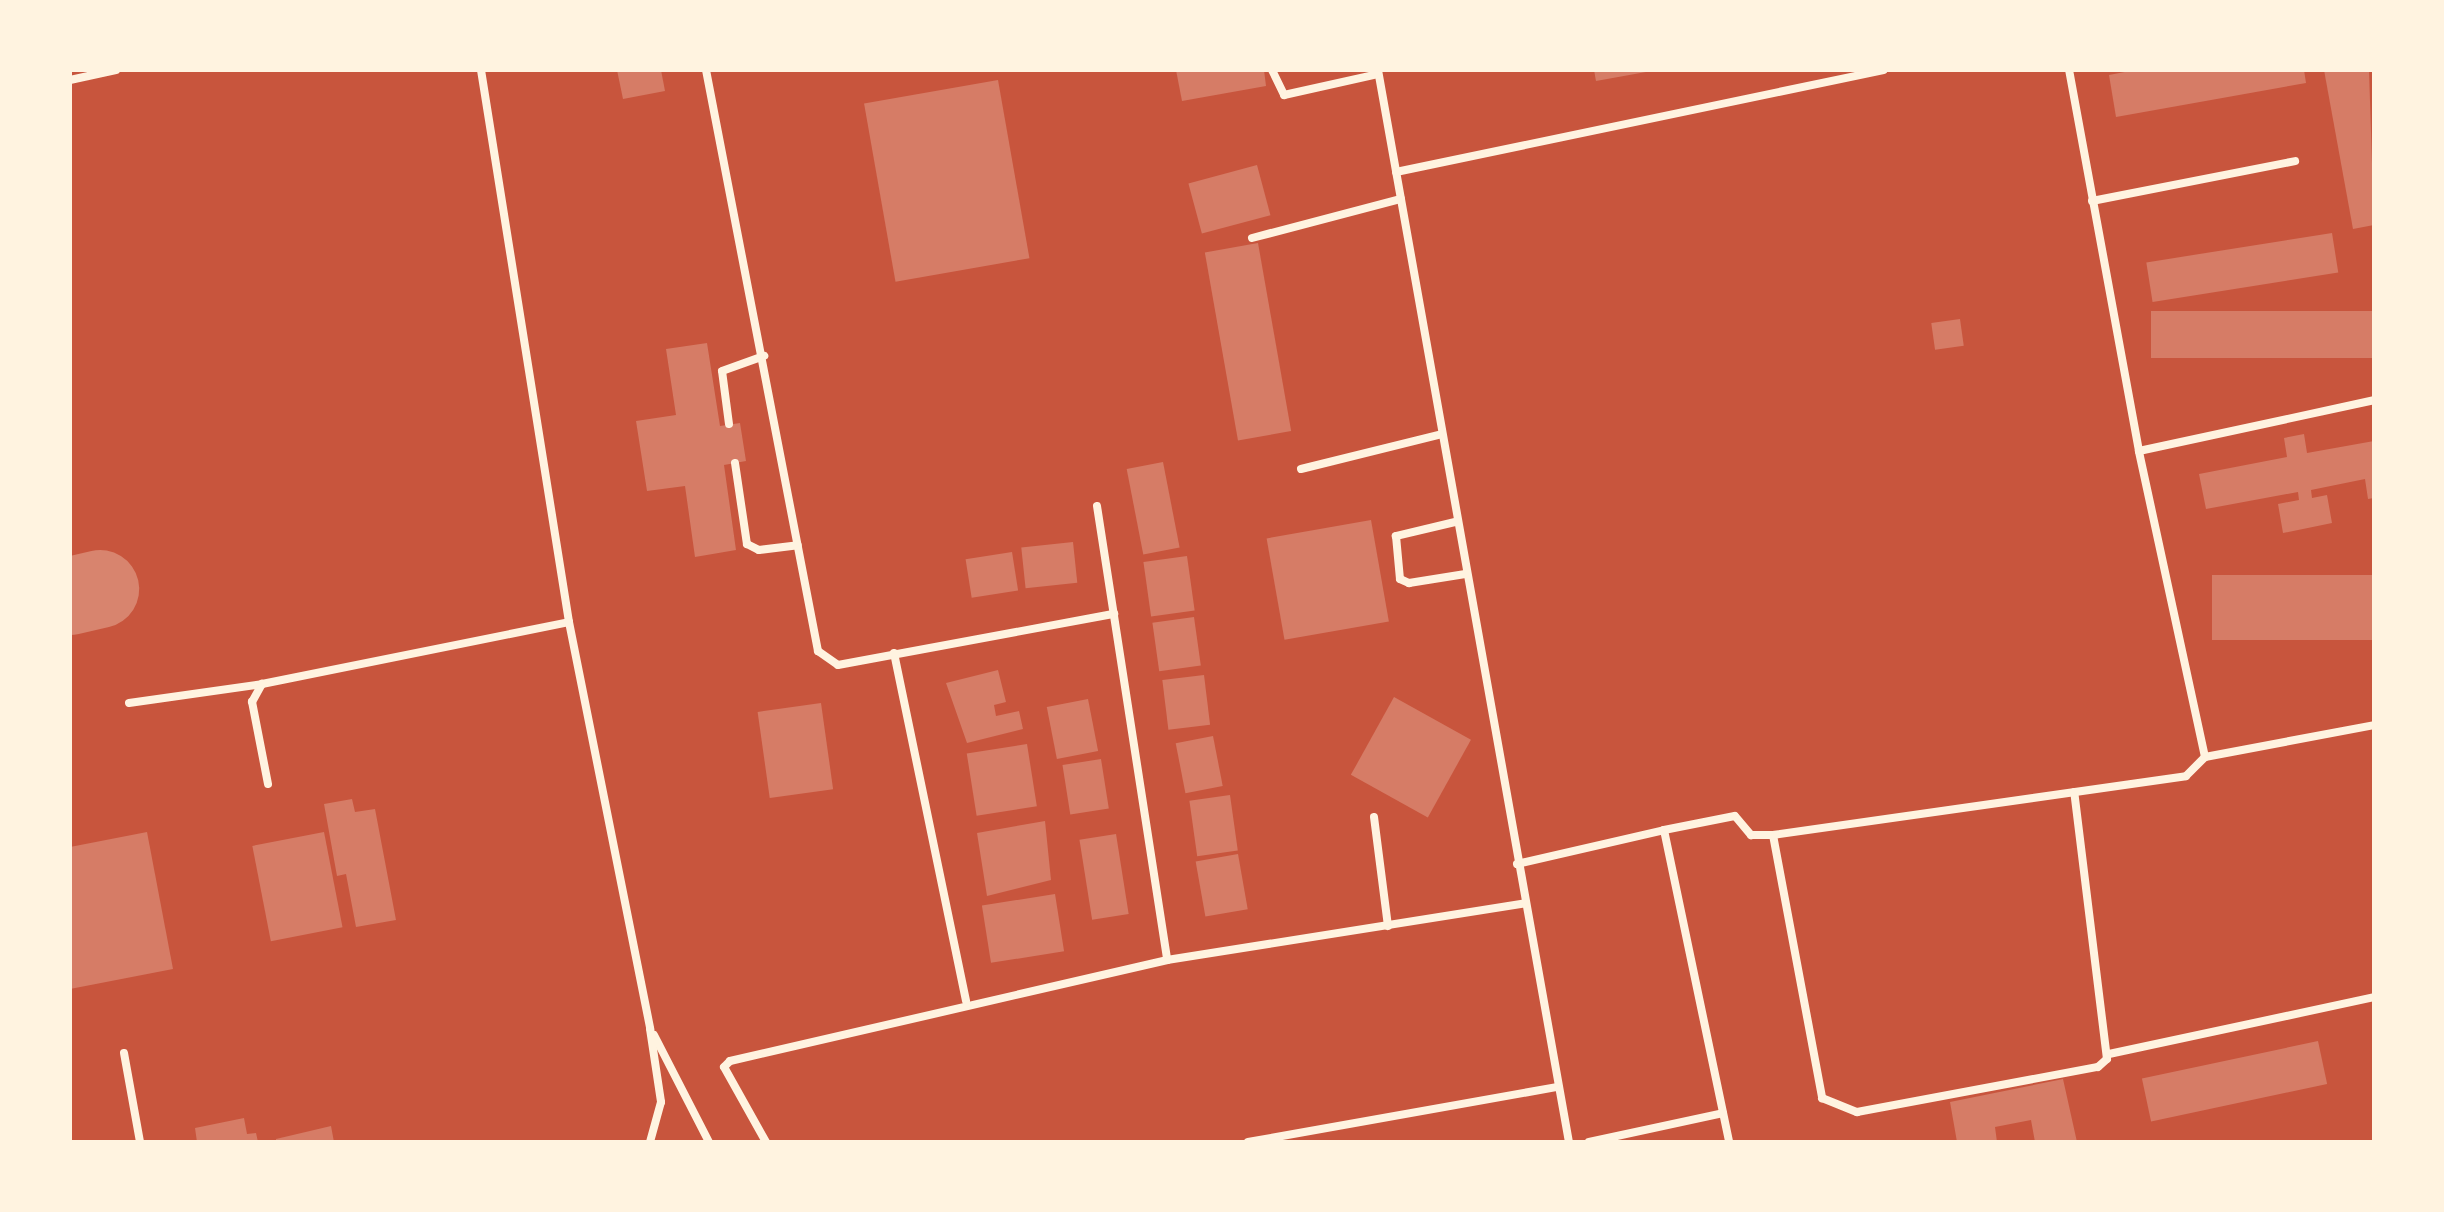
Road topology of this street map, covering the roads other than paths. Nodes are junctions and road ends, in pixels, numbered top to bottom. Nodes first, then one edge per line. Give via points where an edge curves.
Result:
1 (116, 70) edge
2 (481, 70) edge
3 (706, 70) edge
4 (1272, 70) edge
5 (1883, 70) edge
6 (2069, 70) edge
7 (1378, 72) edge
8 (70, 80) edge
9 (2295, 161) dead end
10 (1396, 172) junction
11 (1401, 199) junction
12 (2092, 201) junction
13 (1252, 238) dead end
14 (764, 356) junction
15 (2374, 400) edge
16 (729, 424) dead end
17 (1442, 434) junction
18 (2139, 451) junction
19 (735, 463) dead end
20 (1300, 469) dead end
21 (1098, 506) dead end
22 (1455, 522) junction
23 (798, 545) junction
24 (1465, 574) junction
25 (1114, 614) junction
26 (568, 622) junction
27 (894, 653) junction
28 (262, 684) junction
29 (129, 703) dead end
30 (2374, 724) edge
31 (2205, 757) junction
32 (268, 784) dead end
33 (2074, 792) junction
34 (1374, 817) dead end
35 (1664, 830) junction
36 (1773, 835) junction
37 (1517, 864) junction
38 (1524, 904) junction
39 (1388, 926) junction
40 (1168, 960) junction
41 (2374, 997) edge
42 (966, 1001) junction
43 (650, 1029) junction
44 (124, 1052) dead end
45 (2110, 1054) junction
46 (1556, 1088) junction
47 (1724, 1113) junction
48 (140, 1142) edge
49 (650, 1142) edge
50 (709, 1142) edge
51 (766, 1142) edge
52 (1248, 1142) edge
53 (1569, 1142) edge
54 (1589, 1142) edge
55 (1729, 1142) edge

1 - 8 lane
2 - 26 lane
3 - 14 lane
4 - 7 lane via 1284,94
5 - 10 lane
6 - 12 lane
7 - 10 lane
9 - 12 lane
10 - 11 lane
11 - 13 lane
11 - 17 lane
12 - 18 lane
14 - 16 lane via 722,371
14 - 23 lane
15 - 18 lane
17 - 20 lane
17 - 22 lane
18 - 31 lane
19 - 23 lane via 747,544 759,550
21 - 25 lane
22 - 24 lane
22 - 24 lane via 1396,536 1400,579
23 - 27 lane via 818,651 838,665
24 - 37 lane
25 - 27 lane
25 - 40 lane
26 - 28 lane
26 - 43 lane
27 - 42 lane
28 - 29 lane
28 - 32 lane via 252,702
30 - 31 lane
31 - 33 lane via 2186,776
33 - 36 lane
33 - 45 lane
34 - 39 lane
35 - 36 lane via 1734,816 1751,836
35 - 37 lane
35 - 47 lane
36 - 45 lane via 1822,1098 1831,1105 1876,1108 2098,1067
37 - 38 lane
38 - 39 lane
38 - 46 lane
39 - 40 lane
40 - 42 lane
41 - 45 lane
42 - 51 lane via 730,1061 724,1067
43 - 49 lane via 662,1102
43 - 50 lane
44 - 48 lane
46 - 52 lane
46 - 53 lane
47 - 54 lane
47 - 55 lane

